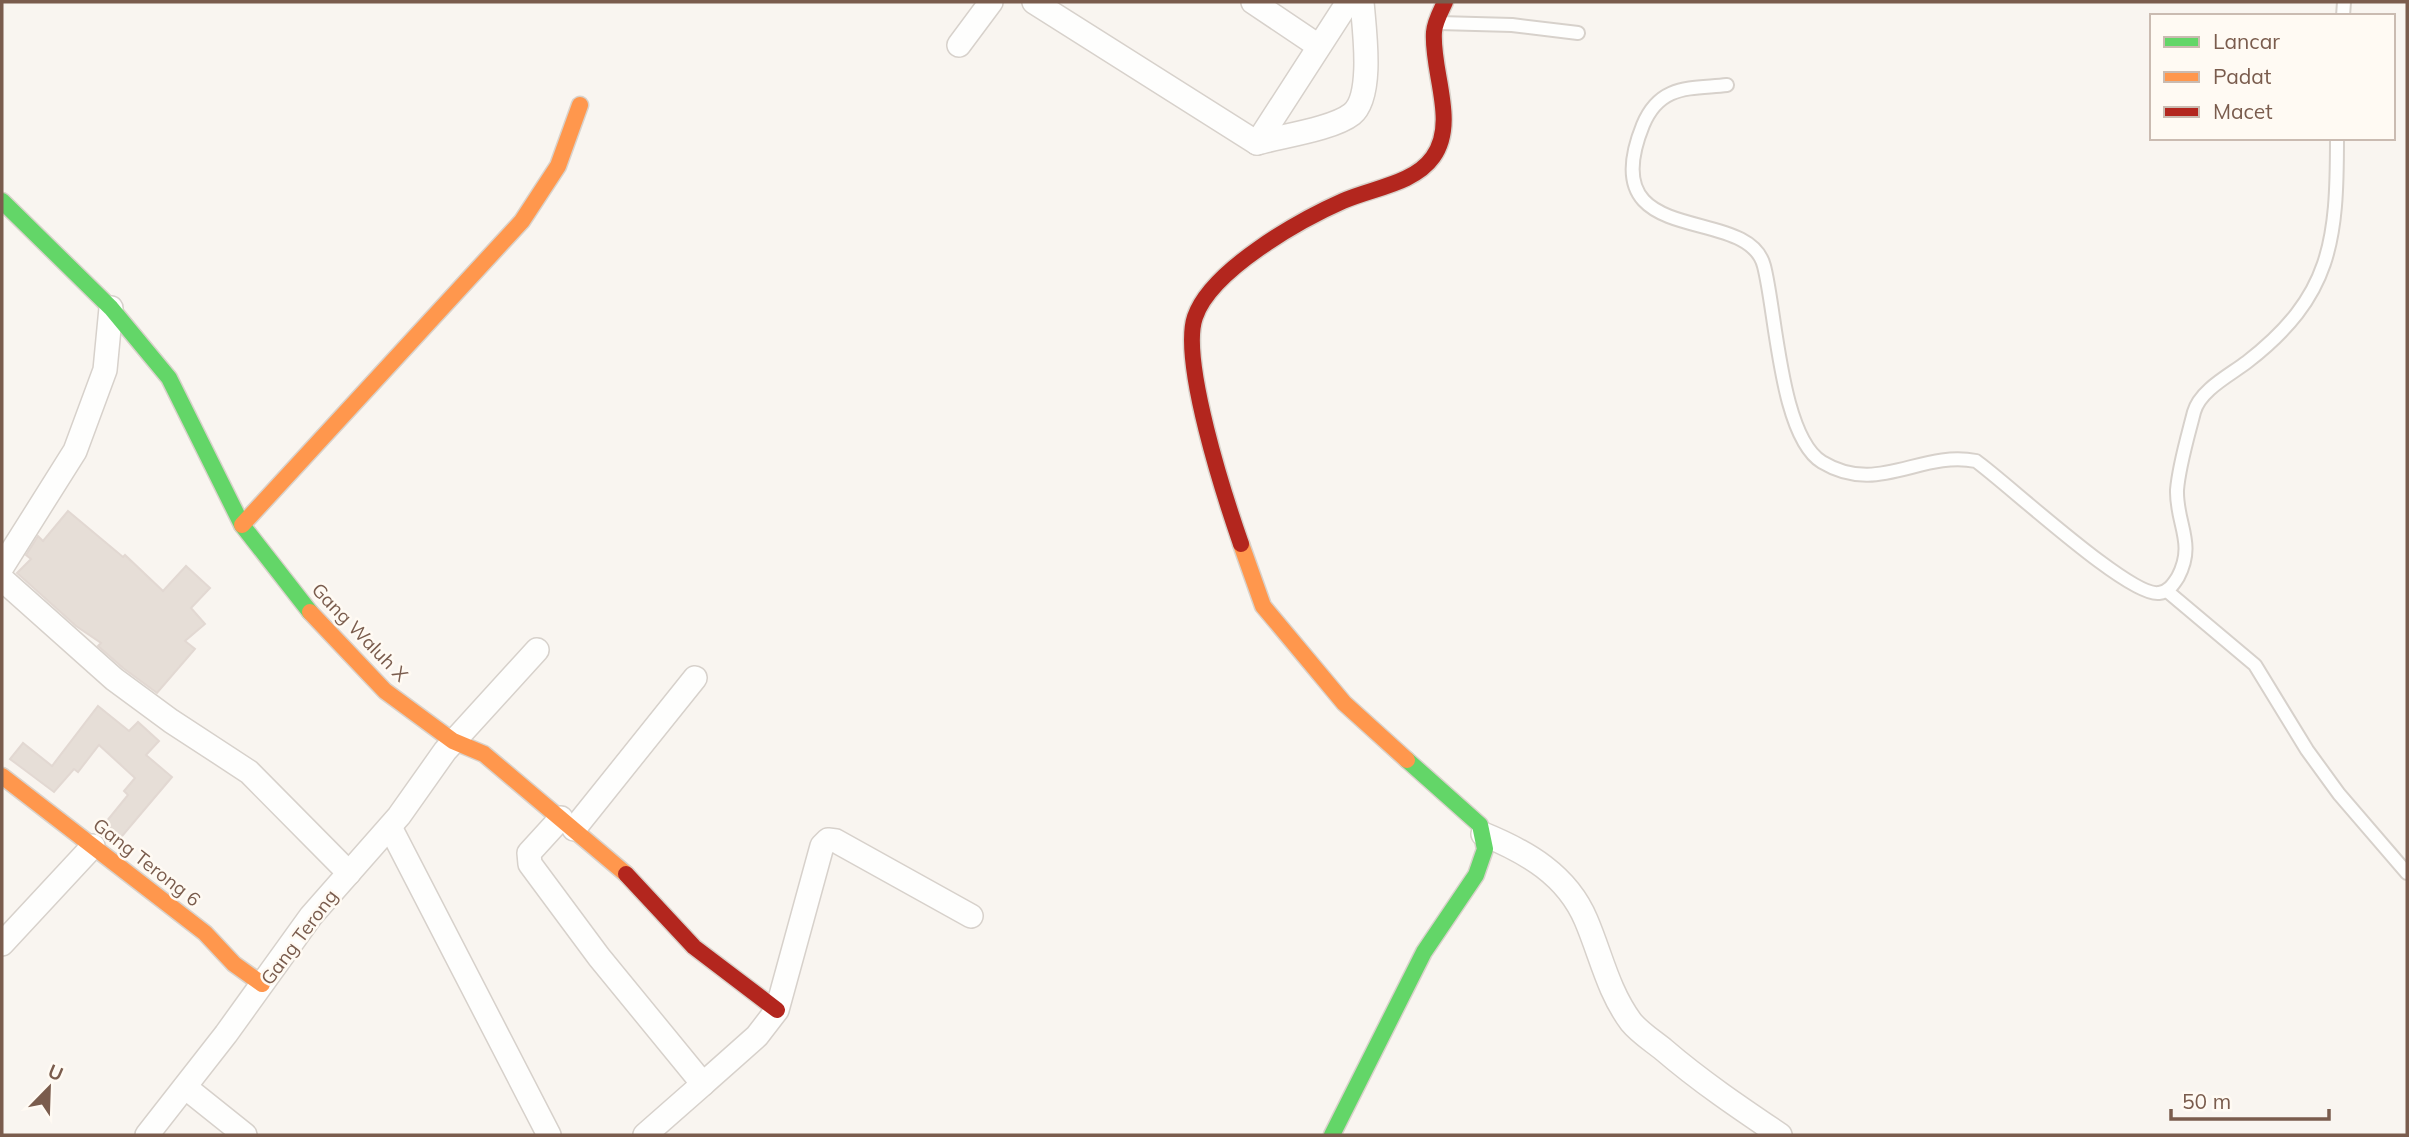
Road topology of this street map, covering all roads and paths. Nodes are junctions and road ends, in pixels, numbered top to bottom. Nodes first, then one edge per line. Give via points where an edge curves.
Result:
1 (991, 2) edge
2 (1034, 2) edge
3 (1253, 2) edge
4 (1348, 2) edge
5 (1362, 2) edge
6 (1446, 2) edge
7 (1436, 23) junction
8 (1578, 33) dead end
9 (959, 45) dead end
10 (1317, 46) junction
11 (1727, 85) dead end
12 (580, 106) dead end
13 (2337, 140) edge
14 (1257, 143) junction
15 (2, 201) edge
16 (111, 308) junction
17 (242, 525) junction
18 (2, 567) edge
19 (2, 579) edge
20 (2167, 592) junction
21 (537, 650) dead end
22 (695, 678) dead end
23 (453, 741) junction
24 (2, 776) edge
25 (568, 823) junction
26 (390, 827) junction
27 (1483, 834) junction
28 (93, 846) junction
29 (349, 873) junction
30 (2407, 873) edge
31 (971, 916) dead end
32 (2, 944) edge
33 (262, 985) junction
34 (777, 1010) junction
35 (703, 1084) junction
36 (185, 1087) junction
37 (148, 1135) edge
38 (245, 1135) edge
39 (549, 1135) edge
40 (645, 1135) edge
41 (1332, 1135) edge
42 (1780, 1135) edge

1 - 9 street
2 - 14 street
3 - 10 street
4 - 10 street
5 - 14 street via 1364,90 1357,108 1325,125
6 - 7 street
7 - 8 lane
7 - 27 street via 1439,148 1416,171 1342,202 1257,252 1219,281 1200,306 1191,332 1191,351 1220,485 1263,606 1345,703 1480,825
10 - 14 street
11 - 20 lane via 1670,92 1648,114 1636,142 1633,174 1637,192 1652,209 1754,246 1764,264 1794,415 1819,460 1838,469 1879,476 1955,457 1976,461 2143,592
12 - 17 street via 558,166 522,221
13 - 20 lane via 2332,239 2321,277 2278,338 2209,391 2195,408 2177,491 2187,552
15 - 16 street, Gang Waluh X
16 - 17 street, Gang Waluh X via 169,378
16 - 18 street via 105,370 75,451
17 - 23 street, Gang Waluh X via 304,606 386,691
19 - 29 street via 114,679 249,772
20 - 30 lane via 2255,665 2323,772
21 - 23 street, Gang Terong
22 - 25 street
23 - 25 street, Gang Waluh X via 484,754
23 - 26 street, Gang Terong
24 - 28 street, Gang Terong 6
25 - 34 street, Gang Waluh X via 615,863 694,947
25 - 35 street via 529,853 530,864 598,957
26 - 29 street, Gang Terong
26 - 39 street
27 - 41 street via 1483,858 1476,875 1424,953
27 - 42 street via 1546,866 1569,890 1586,919 1606,981 1632,1024 1696,1078
28 - 32 street
28 - 33 street, Gang Terong 6 via 205,933
29 - 33 street, Gang Terong via 311,916
31 - 34 street via 828,840 822,846
33 - 36 street, Gang Terong
34 - 35 street via 757,1036
35 - 40 street
36 - 37 street, Gang Terong
36 - 38 street

